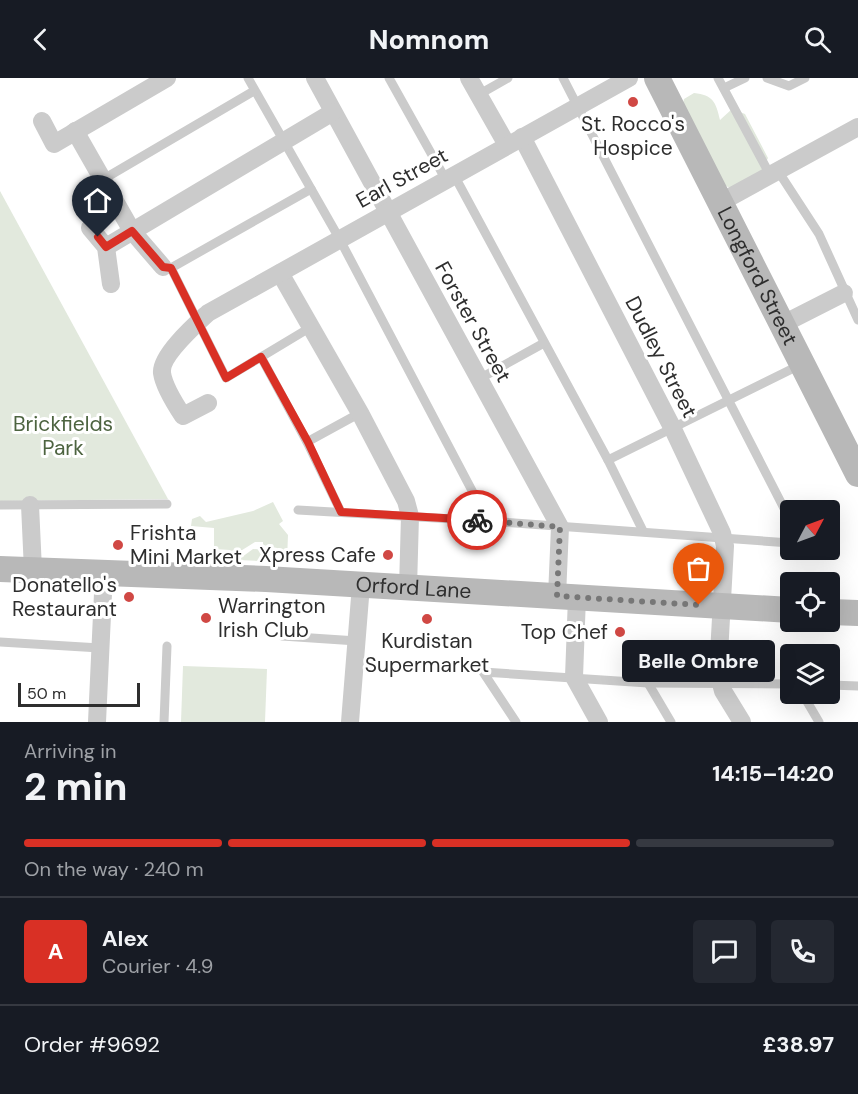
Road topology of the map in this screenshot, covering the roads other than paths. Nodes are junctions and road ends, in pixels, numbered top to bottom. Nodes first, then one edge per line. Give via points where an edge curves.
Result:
1 (167, 78) edge
2 (248, 78) edge
3 (315, 78) edge
4 (389, 78) edge
5 (469, 78) edge
6 (508, 78) edge
7 (563, 78) edge
8 (629, 78) edge
9 (657, 78) edge
10 (718, 78) edge
11 (745, 78) edge
12 (766, 78) edge
13 (805, 78) edge
14 (724, 88) junction
15 (254, 90) junction
16 (478, 95) junction
17 (579, 106) junction
18 (333, 112) junction
19 (42, 121) dead end
20 (858, 127) edge
21 (75, 131) junction
22 (515, 141) junction
23 (282, 142) junction
24 (774, 173) junction
25 (450, 177) junction
26 (102, 180) junction
27 (311, 189) junction
28 (721, 202) junction
29 (387, 213) junction
30 (90, 228) dead end
31 (132, 231) junction
32 (339, 238) junction
33 (106, 247) junction
34 (167, 268) junction
35 (280, 273) junction
36 (111, 284) dead end
37 (844, 292) junction
38 (858, 321) edge
39 (199, 322) junction
40 (783, 324) junction
41 (311, 327) junction
42 (544, 343) junction
43 (261, 357) junction
44 (803, 363) junction
45 (479, 379) junction
46 (729, 399) junction
47 (208, 403) dead end
48 (360, 412) junction
49 (672, 428) junction
50 (308, 442) junction
51 (608, 460) junction
52 (856, 465) edge
53 (780, 500) edge
54 (167, 504) dead end
55 (0, 505) edge
56 (30, 505) junction
57 (298, 510) dead end
58 (341, 512) junction
59 (410, 516) junction
60 (488, 521) junction
61 (560, 527) junction
62 (643, 531) junction
63 (724, 540) junction
64 (780, 543) edge
65 (0, 569) edge
66 (33, 570) junction
67 (104, 572) junction
68 (361, 585) junction
69 (408, 588) junction
70 (567, 597) junction
71 (722, 606) junction
72 (780, 609) edge
73 (840, 612) edge
74 (858, 613) edge
75 (282, 636) dead end
76 (357, 641) junction
77 (0, 642) edge
78 (167, 646) dead end
79 (100, 648) junction
80 (574, 677) junction
81 (719, 682) junction
82 (648, 683) junction
83 (780, 684) edge
84 (840, 685) edge
85 (858, 686) edge
86 (808, 704) edge
87 (97, 722) edge
88 (164, 722) edge
89 (350, 722) edge
90 (516, 722) edge
91 (599, 722) edge
92 (671, 722) edge
93 (742, 722) edge
94 (819, 722) edge

1 - 21 street
2 - 15 lane
3 - 18 street, Forster Street
4 - 25 lane
5 - 16 street, Dudley Street
6 - 16 lane
7 - 17 lane
8 - 17 street, Earl Street
9 - 28 street, Longford Street
10 - 14 lane
11 - 14 lane
12 - 13 lane via 789,86
14 - 24 lane
15 - 23 lane
15 - 26 lane
16 - 22 street, Dudley Street
17 - 22 street, Earl Street
17 - 46 lane
18 - 23 street
18 - 29 street, Forster Street
19 - 21 street via 54,144
20 - 24 street
21 - 26 street
22 - 25 street, Earl Street
22 - 49 street, Dudley Street
23 - 27 lane
23 - 31 street
24 - 28 street
24 - 37 lane via 819,234
25 - 29 street, Earl Street
25 - 42 lane
26 - 31 street
27 - 32 lane
27 - 34 lane
28 - 40 street, Longford Street
29 - 32 street, Earl Street
29 - 45 street, Forster Street
30 - 33 street
31 - 33 street
31 - 34 street
32 - 35 street, Earl Street
32 - 60 lane
33 - 36 street
34 - 39 lane
35 - 39 street, Earl Street via 208,313
35 - 41 street
37 - 38 lane
37 - 40 street
39 - 43 lane via 226,378
39 - 47 street, Earl Street via 165,359 162,375 183,416
40 - 44 street, Longford Street
41 - 43 lane
41 - 48 street
42 - 45 lane
42 - 51 lane
43 - 50 lane
44 - 46 lane
44 - 52 street, Longford Street
45 - 61 street, Forster Street
46 - 49 lane
46 - 53 lane
48 - 50 lane
48 - 59 street
49 - 51 lane
49 - 63 street, Dudley Street
50 - 58 lane
51 - 62 lane
54 - 56 lane
55 - 56 lane
56 - 66 street
57 - 58 lane
58 - 59 lane
59 - 60 lane
59 - 69 street
60 - 61 lane
61 - 62 lane
61 - 70 street
62 - 63 lane
63 - 64 lane
63 - 71 street, Dudley Street
65 - 66 street, Orford Lane
66 - 67 street, Orford Lane
67 - 68 street, Orford Lane
67 - 79 street
68 - 69 street, Orford Lane
68 - 76 street
69 - 70 street, Orford Lane
70 - 71 street, Orford Lane
70 - 80 street
71 - 72 street, Orford Lane
71 - 81 street, Dudley Street
73 - 74 street
75 - 76 lane
76 - 89 street
77 - 79 lane
78 - 88 lane
79 - 87 street
80 - 82 lane
80 - 90 lane via 483,672
80 - 91 street
81 - 82 lane
81 - 83 lane
81 - 93 street
82 - 92 lane
84 - 85 lane
86 - 94 lane

